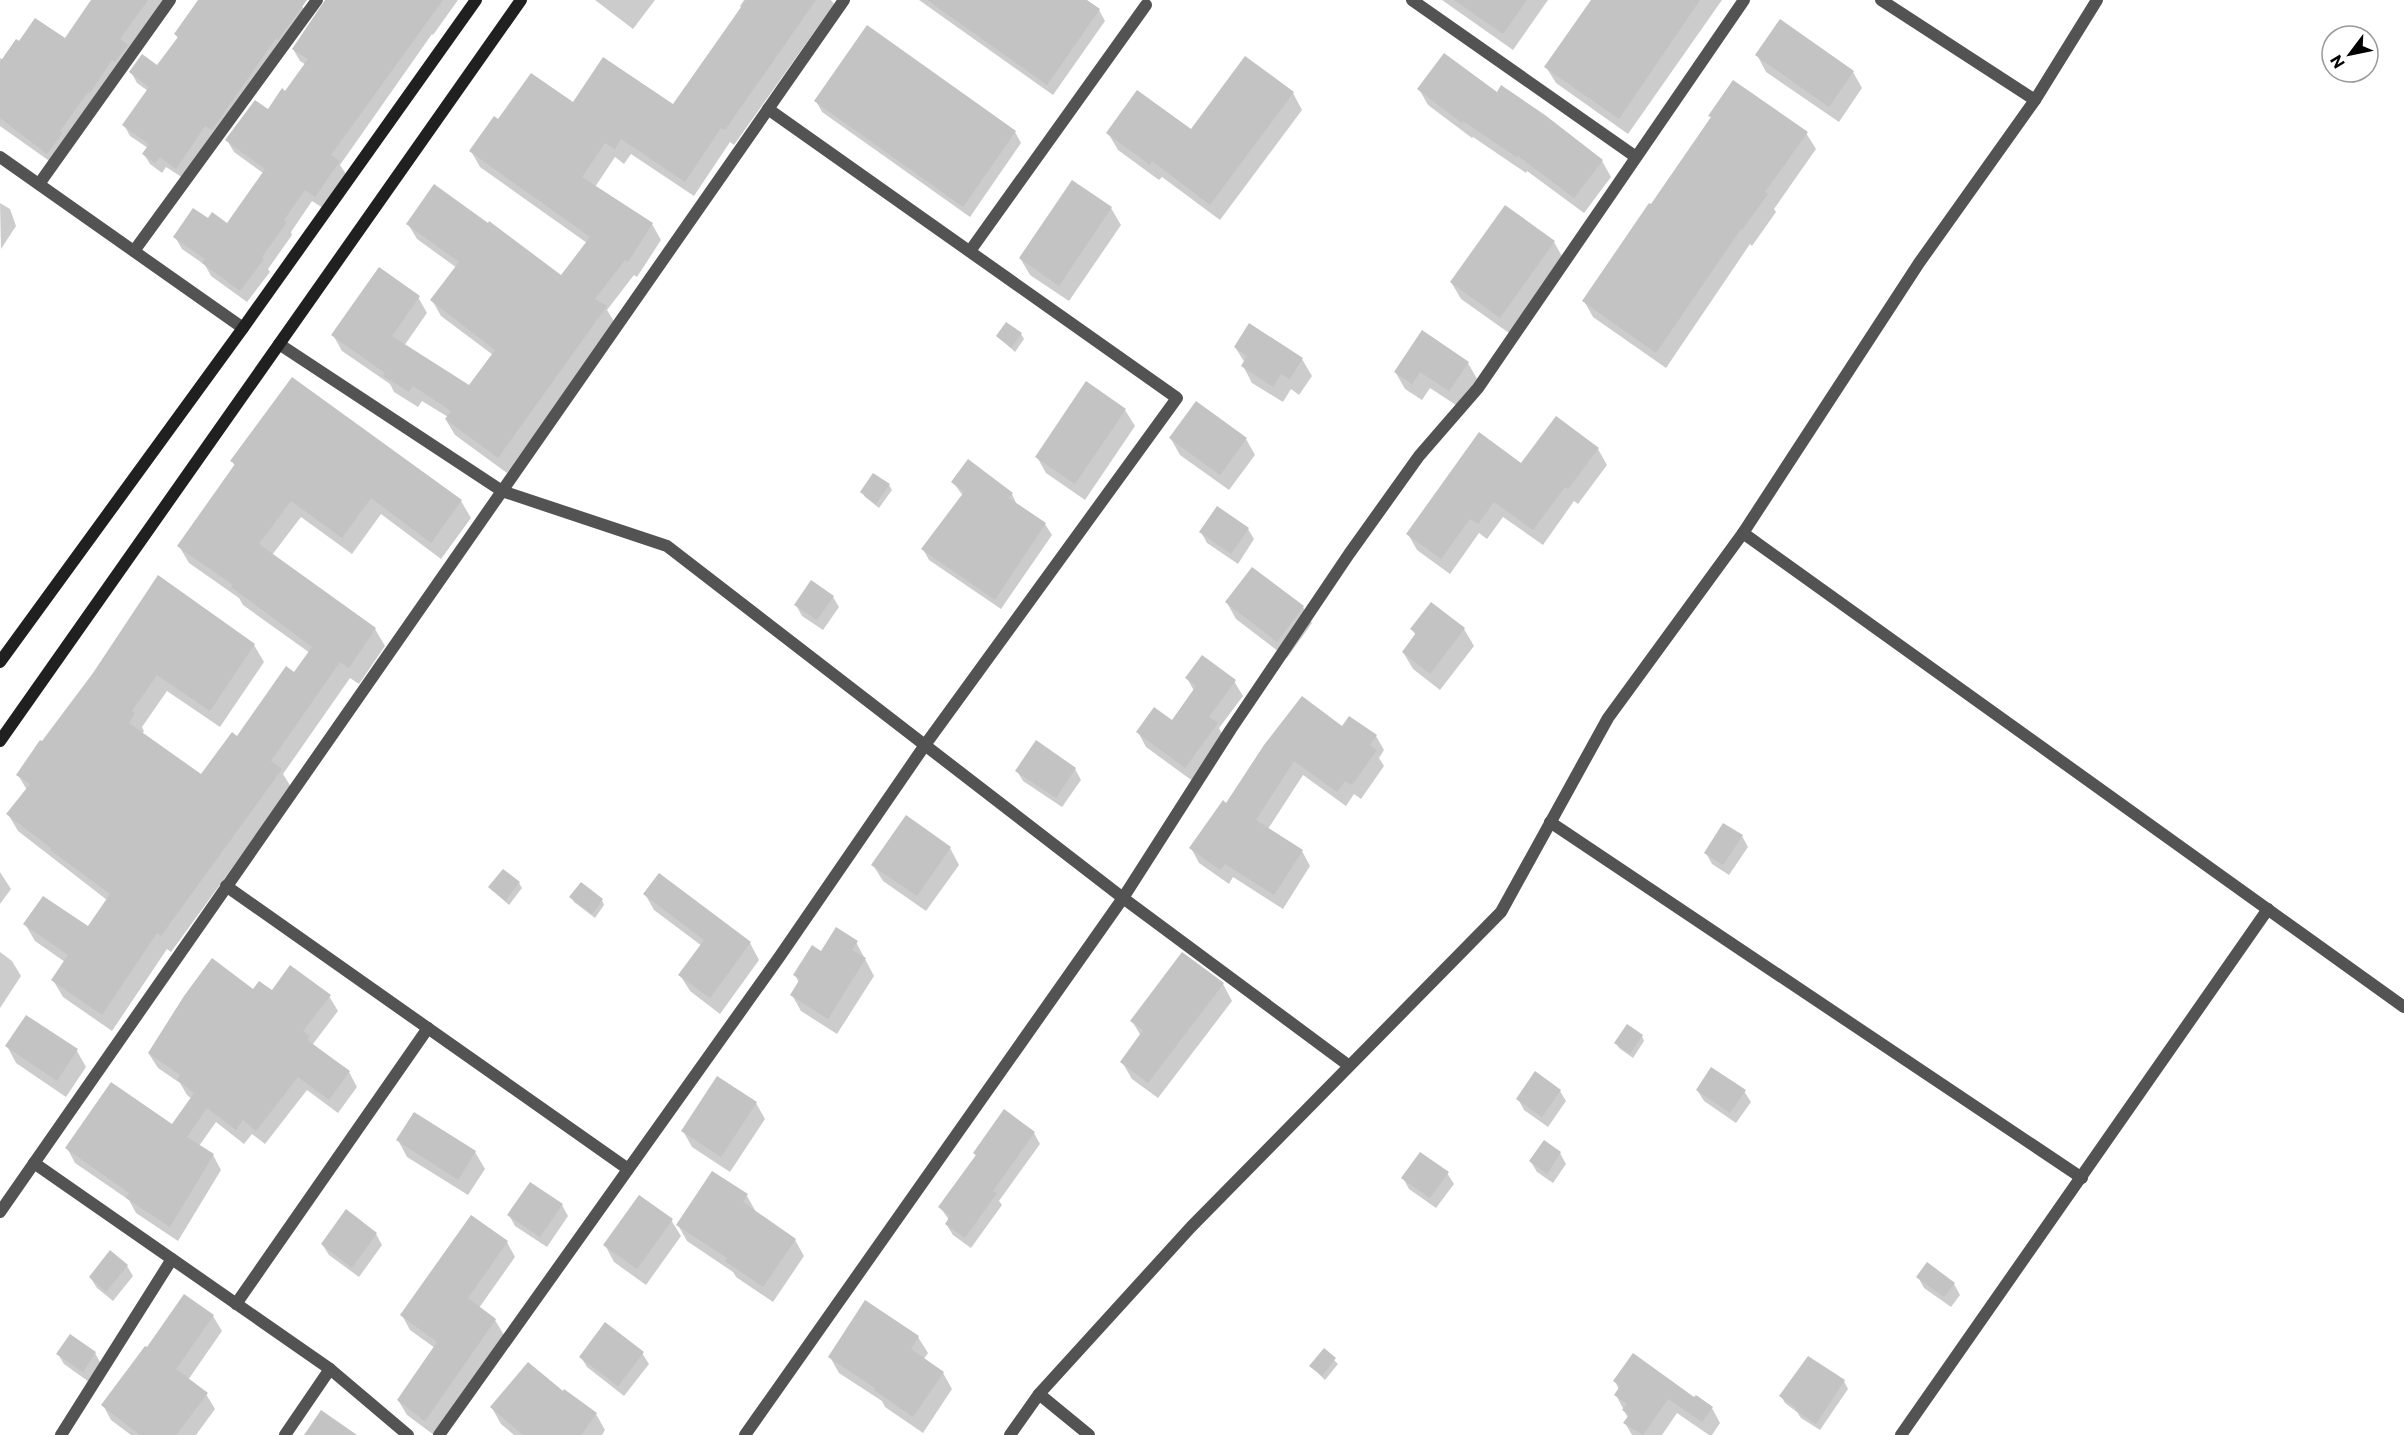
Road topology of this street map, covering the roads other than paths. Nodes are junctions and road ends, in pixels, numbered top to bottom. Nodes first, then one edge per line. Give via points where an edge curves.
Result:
1 (170, 0) edge
2 (317, 0) edge
3 (476, 0) edge
4 (520, 0) edge
5 (844, 0) edge
6 (1412, 0) edge
7 (1744, 0) edge
8 (1881, 0) edge
9 (2097, 0) edge
10 (1146, 5) dead end
11 (2035, 100) junction
12 (768, 109) junction
13 (1636, 157) junction
14 (0, 158) edge
15 (39, 184) junction
16 (970, 251) junction
17 (134, 252) junction
18 (243, 328) junction
19 (279, 344) junction
20 (502, 491) junction
21 (1743, 533) junction
22 (0, 662) edge
23 (0, 741) edge
24 (925, 746) junction
25 (1550, 822) junction
26 (226, 886) junction
27 (1123, 898) junction
28 (2268, 909) junction
29 (2404, 1007) edge
30 (428, 1028) junction
31 (1348, 1065) junction
32 (34, 1162) junction
33 (628, 1169) junction
34 (2082, 1178) junction
35 (0, 1212) edge
36 (172, 1259) junction
37 (236, 1304) junction
38 (330, 1369) junction
39 (1039, 1394) junction
40 (61, 1435) edge
41 (285, 1435) edge
42 (408, 1435) edge
43 (439, 1435) edge
44 (744, 1435) edge
45 (1010, 1435) edge
46 (1089, 1435) edge
47 (1901, 1435) edge

1 - 15 street
2 - 17 street
3 - 18 street
4 - 19 street
5 - 12 street
6 - 13 street
7 - 13 street
8 - 11 street
9 - 11 street
10 - 16 street
11 - 21 street via 1919,263
12 - 16 street
12 - 20 street
13 - 27 street via 1478,387 1419,456 1349,554
14 - 15 street
15 - 17 street
16 - 24 street via 1177,398
17 - 18 street
18 - 22 street
19 - 20 street
19 - 23 street
20 - 24 street via 667,546
20 - 26 street
21 - 25 street via 1608,718
21 - 28 street
24 - 27 street
24 - 33 street
25 - 31 street via 1501,912
25 - 34 street
26 - 30 street
26 - 32 street
27 - 31 street
27 - 44 street
28 - 29 street
28 - 34 street
30 - 33 street
30 - 37 street
31 - 39 street via 1191,1227
32 - 35 street
32 - 36 street
33 - 43 street
34 - 47 street
36 - 37 street
36 - 40 street
37 - 38 street
38 - 41 street
38 - 42 street
39 - 45 street
39 - 46 street

